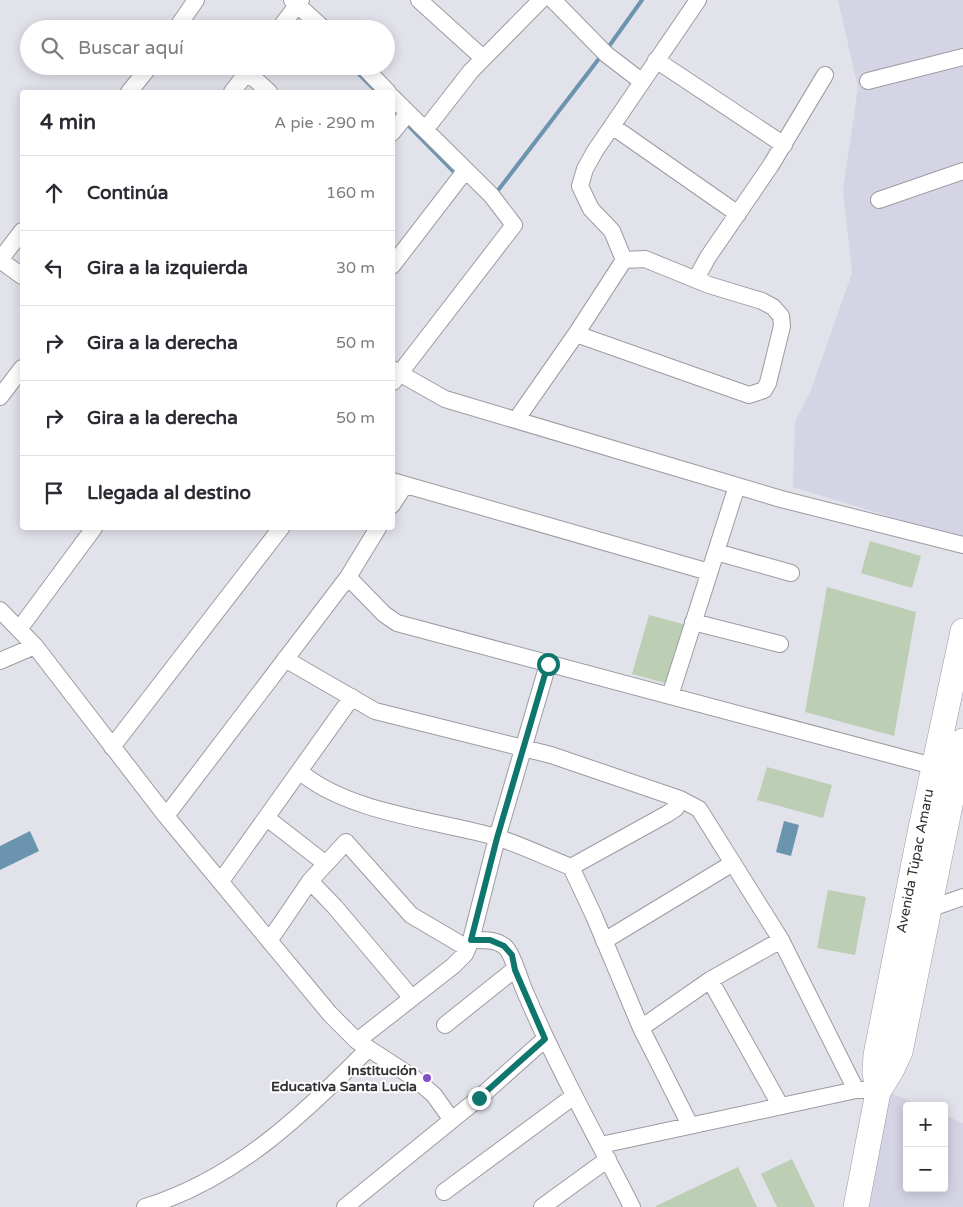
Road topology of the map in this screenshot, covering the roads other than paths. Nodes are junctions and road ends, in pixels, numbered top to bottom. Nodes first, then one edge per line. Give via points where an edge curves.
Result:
1 (196, 0) edge
2 (419, 0) edge
3 (541, 0) edge
4 (698, 0) edge
5 (297, 1) edge
6 (562, 3) edge
7 (182, 20) edge
8 (285, 20) edge
9 (315, 20) edge
10 (963, 56) edge
11 (483, 58) junction
12 (656, 60) junction
13 (143, 75) edge
14 (245, 75) edge
15 (254, 75) edge
16 (372, 75) edge
17 (826, 75) dead end
18 (641, 81) junction
19 (868, 81) dead end
20 (131, 90) edge
21 (233, 90) edge
22 (267, 90) edge
23 (386, 90) edge
24 (395, 100) edge
25 (408, 113) junction
26 (612, 126) junction
27 (395, 129) edge
28 (425, 130) junction
29 (784, 145) junction
30 (464, 171) junction
31 (963, 171) edge
32 (879, 200) dead end
33 (738, 214) junction
34 (20, 234) edge
35 (0, 260) edge
36 (624, 260) junction
37 (395, 262) edge
38 (20, 275) edge
39 (696, 279) junction
40 (576, 334) junction
41 (20, 371) edge
42 (395, 376) edge
43 (0, 397) edge
44 (516, 420) junction
45 (399, 483) edge
46 (737, 486) junction
47 (395, 496) edge
48 (93, 530) edge
49 (279, 530) edge
50 (377, 530) edge
51 (963, 545) edge
52 (716, 552) junction
53 (710, 572) junction
54 (791, 573) dead end
55 (348, 577) junction
56 (0, 610) edge
57 (693, 622) junction
58 (20, 628) junction
59 (963, 631) edge
60 (780, 644) dead end
61 (35, 646) junction
62 (285, 659) junction
63 (0, 661) edge
64 (548, 664) junction
65 (670, 696) junction
66 (352, 697) junction
67 (963, 741) edge
68 (112, 747) junction
69 (524, 748) junction
70 (951, 770) edge
71 (304, 774) dead end
72 (680, 798) junction
73 (166, 816) junction
74 (272, 822) dead end
75 (497, 838) junction
76 (733, 863) junction
77 (326, 864) junction
78 (570, 867) junction
79 (221, 881) junction
80 (310, 881) junction
81 (963, 897) edge
82 (929, 909) junction
83 (781, 940) junction
84 (269, 941) junction
85 (604, 941) junction
86 (469, 944) junction
87 (515, 970) junction
88 (710, 980) junction
89 (411, 997) junction
90 (445, 1025) dead end
91 (641, 1028) junction
92 (545, 1039) junction
93 (362, 1045) junction
94 (867, 1091) junction
95 (574, 1096) junction
96 (780, 1105) junction
97 (451, 1119) junction
98 (690, 1124) junction
99 (604, 1152) junction
100 (444, 1192) dead end
101 (145, 1207) edge
102 (345, 1207) edge
103 (542, 1207) edge
104 (632, 1207) edge
105 (856, 1207) edge

1 - 7 street
2 - 11 street
3 - 11 street
4 - 12 street
5 - 8 street
5 - 9 street
6 - 18 street via 606,54
10 - 19 street
11 - 28 street
12 - 18 street
12 - 29 street
13 - 20 street
14 - 21 street
15 - 22 street
16 - 23 street
17 - 29 street
18 - 26 street
24 - 25 street
25 - 27 street
25 - 28 street
26 - 33 street
26 - 36 street via 585,169 580,186 591,209 612,232
28 - 30 street
29 - 33 street
30 - 37 street
30 - 42 street via 491,195 514,225
31 - 32 street
33 - 39 street
34 - 35 street
35 - 38 street
36 - 39 street via 645,259
36 - 40 street
39 - 40 street via 762,301 781,316 782,326 768,383 757,394 748,395
40 - 44 street
41 - 43 street
42 - 44 street via 445,399
44 - 46 street
45 - 47 street
45 - 53 street
46 - 51 street
46 - 52 street
48 - 58 street
49 - 68 street
50 - 55 street
52 - 53 street
52 - 54 street
53 - 57 street
55 - 62 street
55 - 64 street via 397,623
56 - 58 street
57 - 60 street
57 - 65 street
58 - 61 street
59 - 70 highway, Avenida Túpac Amaru
61 - 63 street
61 - 68 street
62 - 66 street
62 - 73 street
64 - 65 street
64 - 69 street
65 - 70 street
66 - 69 street via 376,711
66 - 79 street
67 - 70 highway, Avenida Túpac Amaru
68 - 73 street
69 - 72 street
69 - 75 street
70 - 82 highway, Avenida Túpac Amaru
70 - 94 highway, Avenida Túpac Amaru
71 - 75 street via 321,788 350,801
72 - 76 street via 699,809
72 - 78 street via 676,808 667,814
73 - 79 street
74 - 77 street
75 - 78 street
75 - 86 street
76 - 83 street
76 - 85 street
77 - 80 street
77 - 86 street via 346,842 411,915
78 - 85 street
79 - 84 street
80 - 84 street
80 - 89 street
81 - 82 street
82 - 94 highway, Avenida Túpac Amaru via 900,1052 891,1071
83 - 88 street
83 - 94 street
84 - 93 street via 330,1014
85 - 91 street
86 - 87 street via 490,940 504,946 512,955
86 - 89 street via 453,966
87 - 90 street
87 - 92 street
88 - 91 street
88 - 96 street
89 - 93 street
91 - 98 street
92 - 95 street
92 - 97 street
93 - 97 street via 414,1078 434,1096
93 - 101 street via 310,1108 275,1137 222,1174
94 - 96 street
94 - 105 highway, Avenida Túpac Amaru
95 - 99 street
95 - 100 street
96 - 98 street
97 - 102 street
98 - 99 street
99 - 103 street
99 - 104 street

